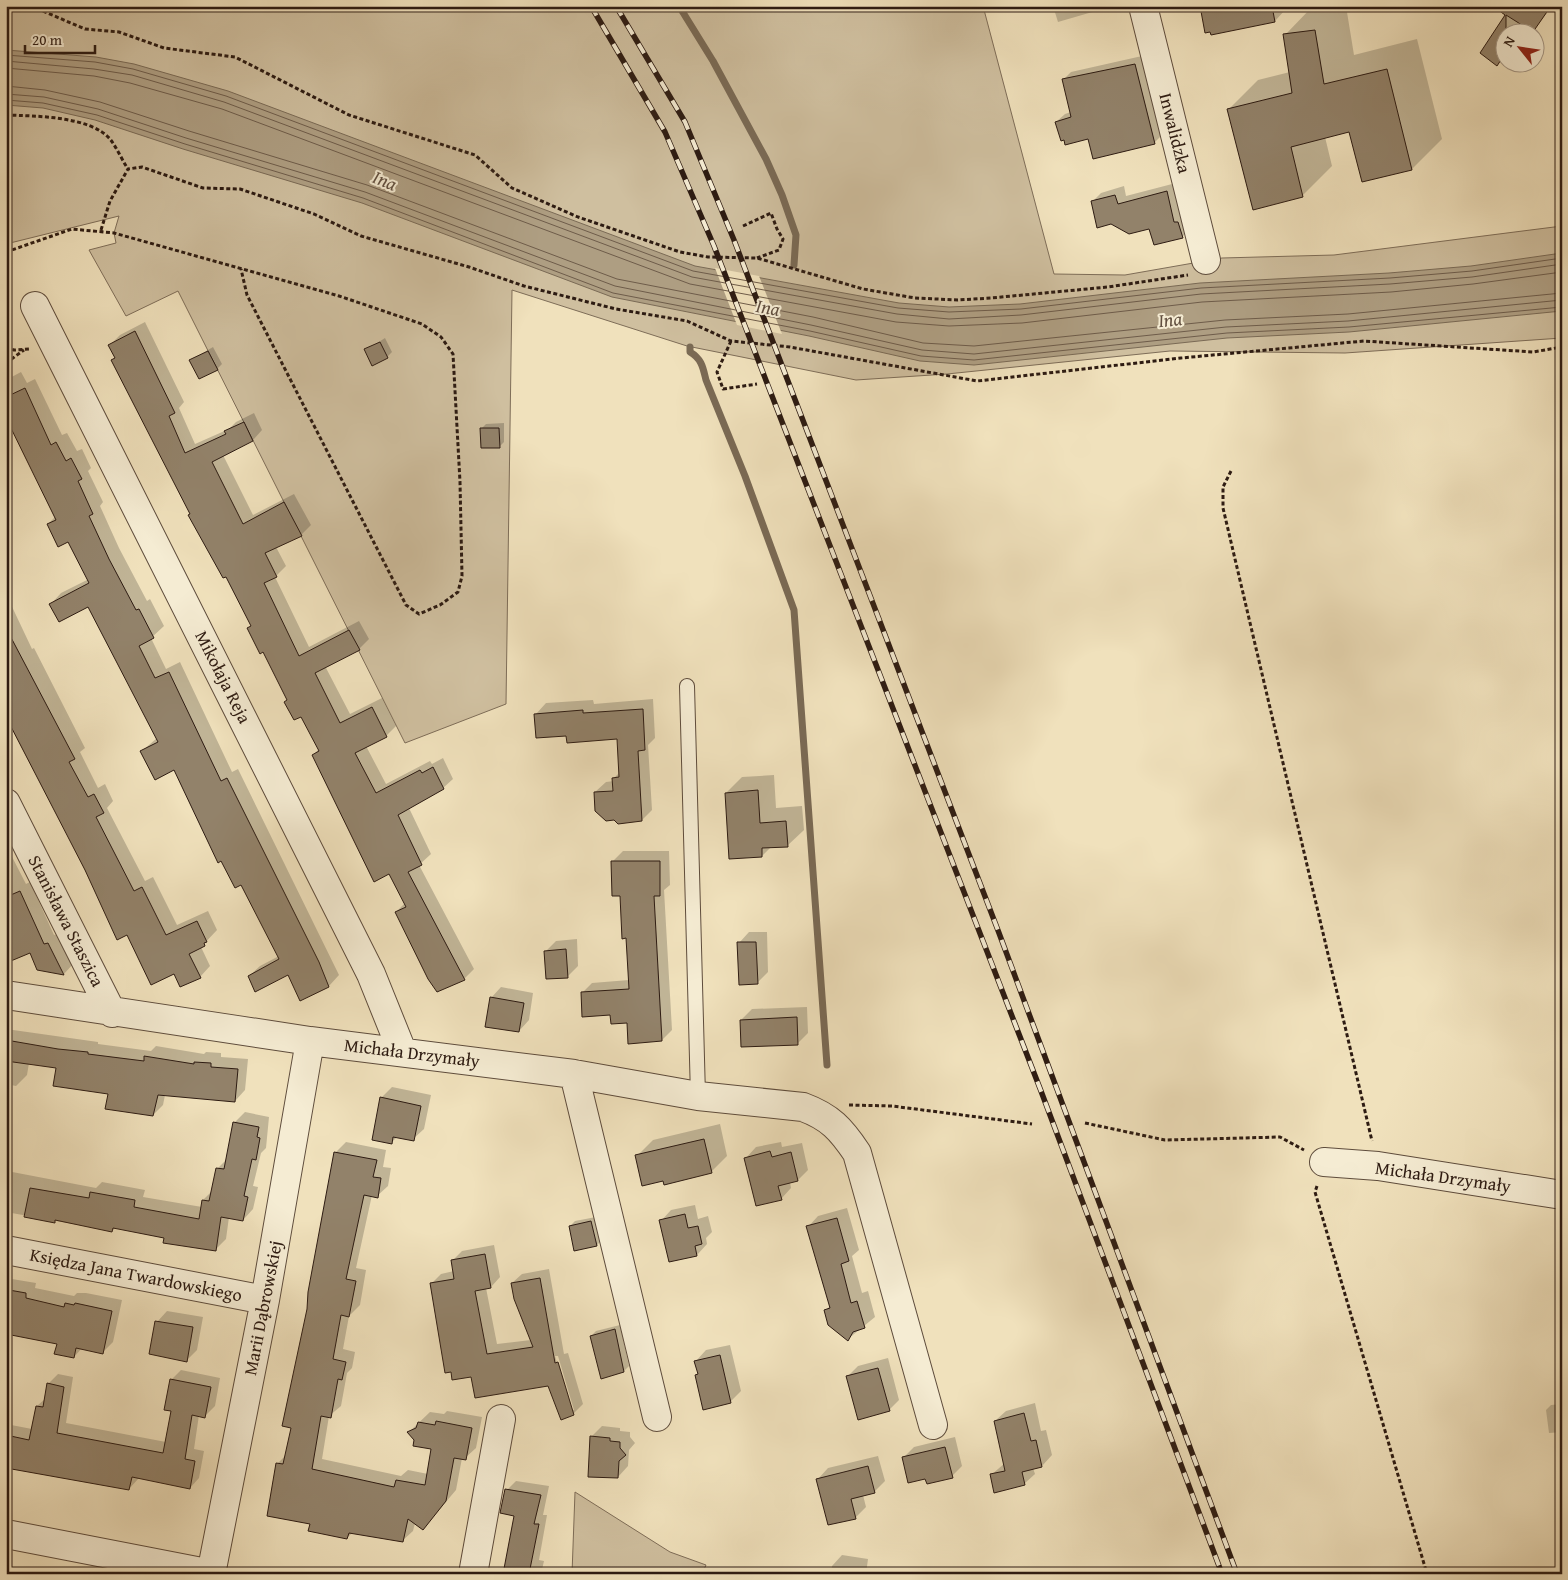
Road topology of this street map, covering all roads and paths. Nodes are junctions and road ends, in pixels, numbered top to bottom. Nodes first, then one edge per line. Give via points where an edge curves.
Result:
1 (31, 6) edge
2 (1143, 6) edge
3 (6, 115) edge
4 (128, 169) junction
5 (743, 226) dead end
6 (101, 230) junction
7 (6, 252) edge
8 (757, 258) junction
9 (1206, 260) joint
10 (241, 269) junction
11 (35, 306) dead end
12 (732, 341) junction
13 (1562, 347) edge
14 (25, 350) dead end
15 (6, 363) edge
16 (757, 384) dead end
17 (1230, 471) dead end
18 (686, 686) dead end
19 (6, 803) edge
20 (6, 996) edge
21 (112, 1013) junction
22 (310, 1041) junction
23 (402, 1051) junction
24 (574, 1074) junction
25 (698, 1096) junction
26 (817, 1112) junction
27 (1085, 1123) dead end
28 (1032, 1124) dead end
29 (1324, 1162) junction
30 (1378, 1166) junction
31 (1562, 1195) edge
32 (6, 1250) edge
33 (265, 1300) junction
34 (657, 1418) dead end
35 (501, 1419) dead end
36 (933, 1425) dead end
37 (6, 1534) edge
38 (211, 1574) edge
39 (473, 1574) edge
40 (1427, 1574) edge

1 - 8 path via 85,29 119,32 164,48 235,57 349,115 475,155 512,188 578,217 680,252 708,257
2 - 9 street, Inwalidzka
3 - 4 path via 52,117 96,129 110,139
4 - 6 path via 110,201
4 - 12 path via 142,167 203,188 240,189 314,214 361,236 524,286 616,309 687,321
5 - 8 path via 771,213 783,239 779,250
6 - 7 path via 72,228
6 - 10 path
8 - 9 path via 816,277 895,296 958,300 1168,280 1210,272
10 - 10 path via 339,296 422,324 441,337 453,354 462,576 458,592 440,605 419,614 406,605 247,295
11 - 23 street, Mikołaja Reja via 371,974
12 - 13 path via 790,346 977,381 1364,341 1533,352
12 - 16 path via 717,372 723,389
14 - 15 path
17 - 30 path via 1223,487 1223,508
18 - 25 lane
19 - 21 street, Stanisława Staszica
20 - 21 street, Michała Drzymały
21 - 22 street, Michała Drzymały
22 - 23 street, Michała Drzymały
22 - 33 street, Marii Dąbrowskiej
23 - 24 street, Michała Drzymały
24 - 25 street, Michała Drzymały
24 - 34 street
25 - 26 street, Michała Drzymały via 802,1107
26 - 28 path via 854,1104 892,1106
26 - 36 street via 842,1130 857,1153
27 - 29 path via 1164,1140 1280,1137
29 - 30 street, Michała Drzymały
29 - 40 path via 1315,1192
30 - 31 street, Michała Drzymały
32 - 33 street, Księdza Jana Twardowskiego
33 - 38 street, Marii Dąbrowskiej
35 - 39 street
37 - 38 street

